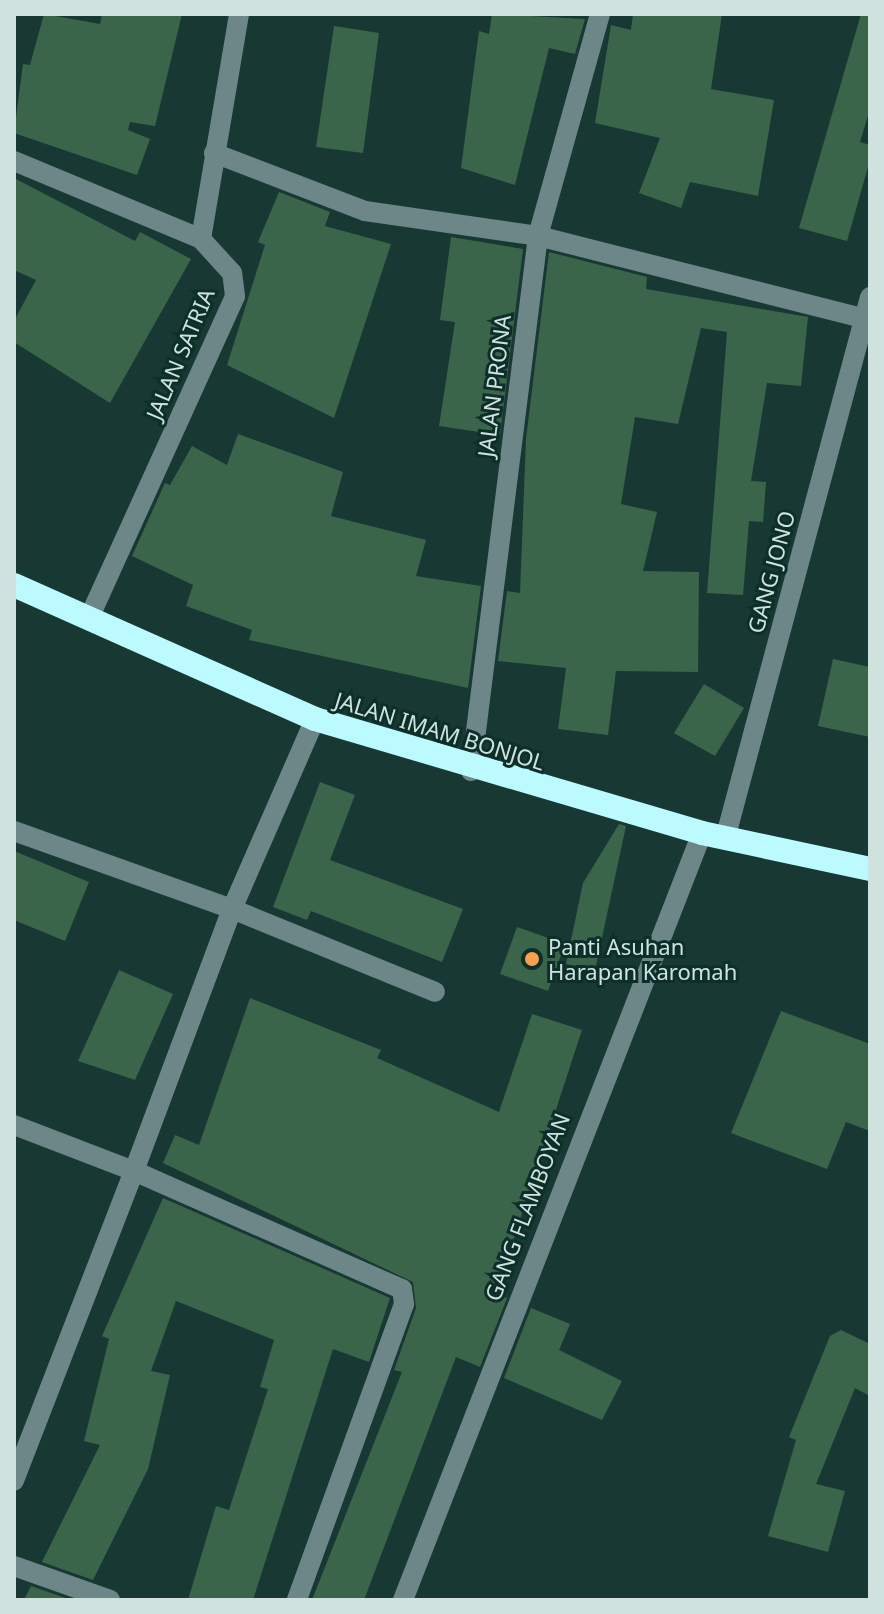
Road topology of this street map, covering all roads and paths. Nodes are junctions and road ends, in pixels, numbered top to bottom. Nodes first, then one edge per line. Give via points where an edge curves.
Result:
1 (239, 14) edge
2 (600, 14) edge
3 (214, 153) junction
4 (14, 161) edge
5 (538, 236) junction
6 (201, 239) junction
7 (870, 297) edge
8 (863, 318) junction
9 (14, 585) edge
10 (90, 616) junction
11 (315, 719) junction
12 (471, 771) junction
13 (14, 831) edge
14 (713, 836) junction
15 (870, 869) edge
16 (232, 909) junction
17 (435, 992) dead end
18 (14, 1125) edge
19 (134, 1171) junction
20 (14, 1481) edge
21 (14, 1566) edge
22 (110, 1600) edge
23 (297, 1600) edge
24 (403, 1600) edge

1 - 3 street
2 - 5 street, JALAN PRONA
3 - 5 street via 365,211
3 - 6 street
4 - 6 street
5 - 8 street
5 - 12 street, JALAN PRONA
6 - 10 street, JALAN SATRIA via 226,263 235,296
7 - 8 street, GANG JONO
8 - 14 street, GANG JONO
9 - 10 highway, JALAN IMAM BONJOL
10 - 11 highway, JALAN IMAM BONJOL
11 - 12 highway, JALAN IMAM BONJOL
11 - 16 street
12 - 14 highway, JALAN IMAM BONJOL
13 - 16 street
14 - 15 highway, JALAN IMAM BONJOL
14 - 24 street, GANG FLAMBOYAN
16 - 17 street
16 - 19 street
18 - 19 street
19 - 20 street
19 - 23 street via 402,1289 404,1304
21 - 22 street

